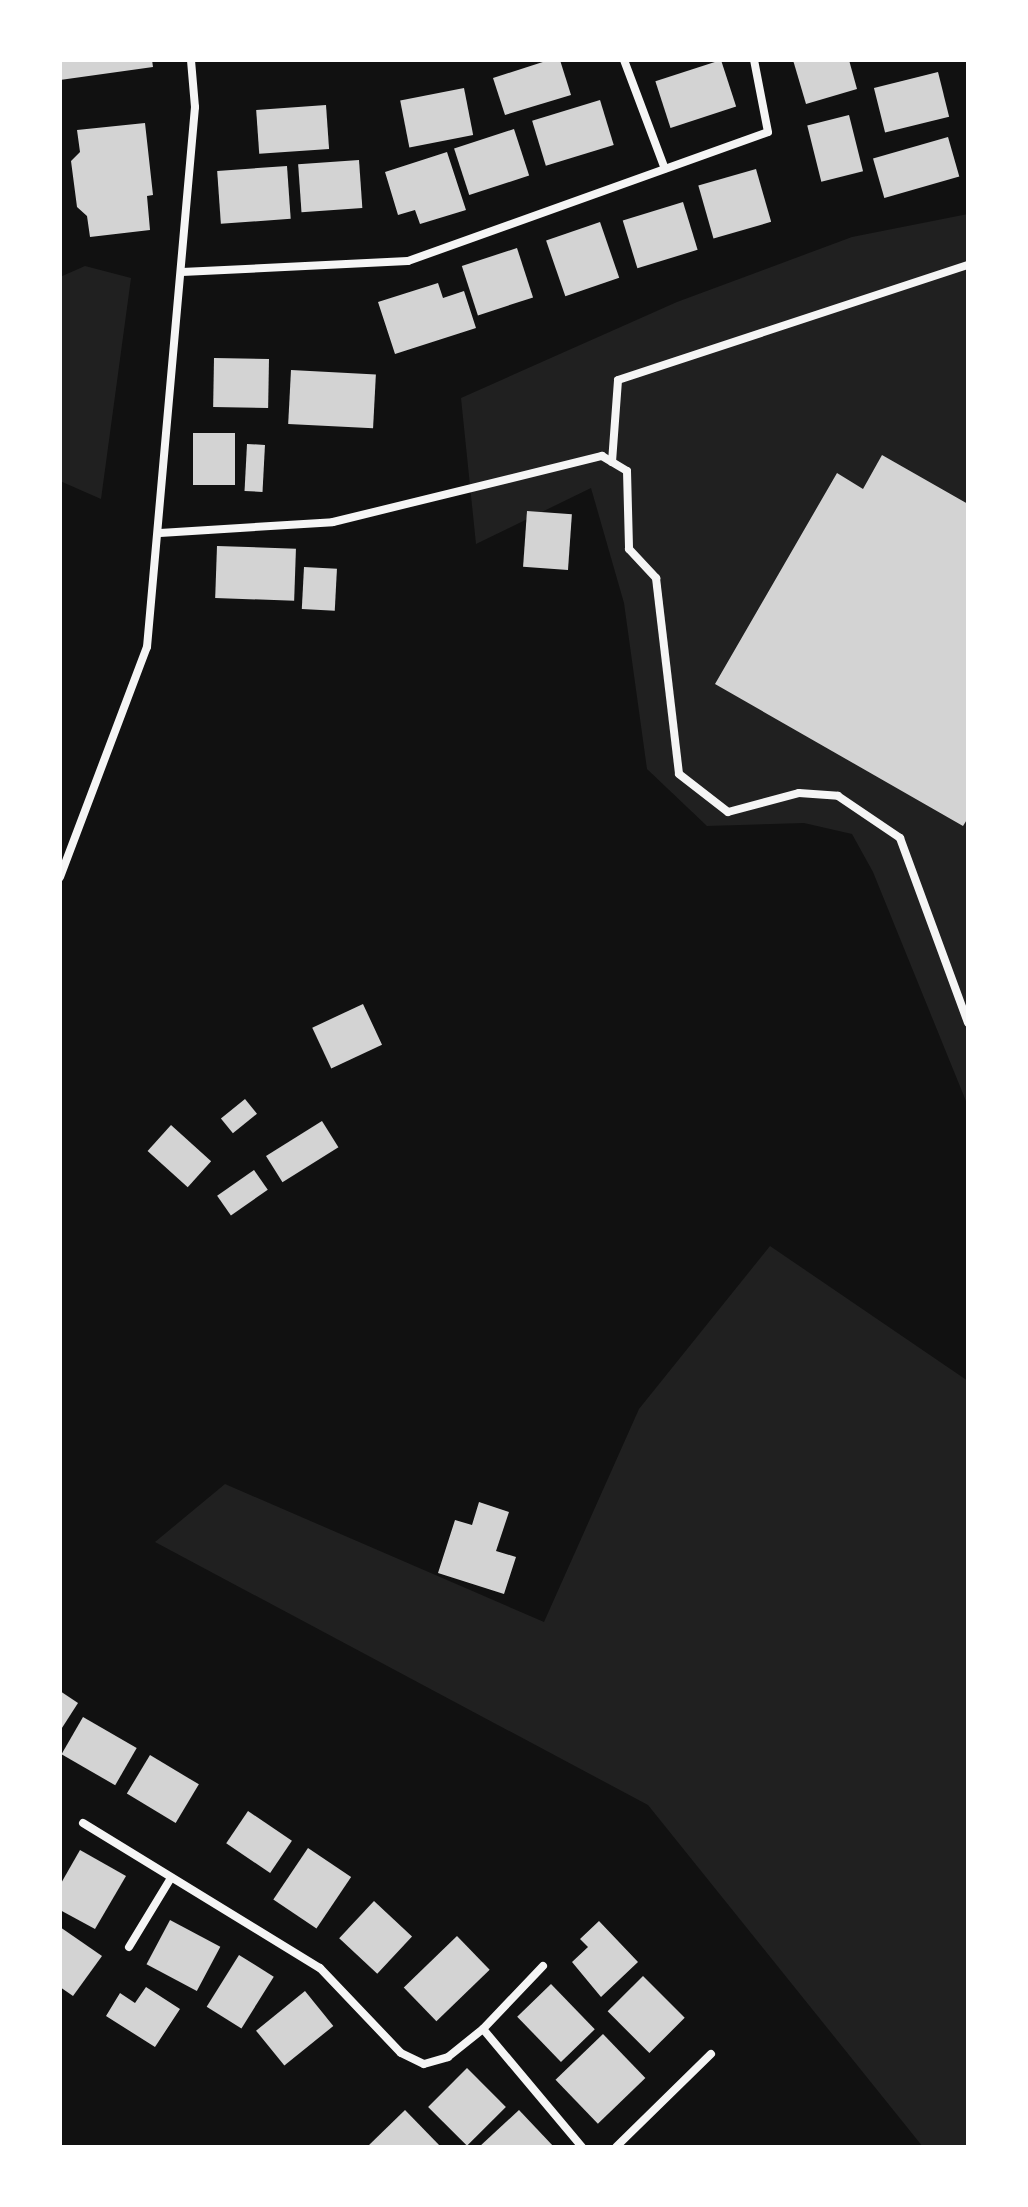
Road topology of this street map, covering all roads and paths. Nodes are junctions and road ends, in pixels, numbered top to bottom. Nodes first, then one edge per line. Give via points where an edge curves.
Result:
1 (191, 60) edge
2 (624, 60) edge
3 (754, 60) edge
4 (665, 169) junction
5 (968, 265) edge
6 (182, 272) junction
7 (612, 462) junction
8 (160, 533) junction
9 (60, 877) edge
10 (968, 1023) edge
11 (83, 1823) dead end
12 (171, 1878) junction
13 (129, 1947) dead end
14 (543, 1966) dead end
15 (483, 2029) junction
16 (711, 2054) dead end
17 (582, 2147) edge
18 (616, 2147) edge

1 - 6 street via 195,107
2 - 4 street
3 - 4 street via 768,132
4 - 6 street via 408,261
5 - 7 street via 618,380
6 - 8 street
7 - 8 street via 602,456 333,522
7 - 10 street via 627,471 629,549 656,578 679,774 728,812 799,793 838,796 900,838
8 - 9 street via 147,647
11 - 12 street
12 - 13 street
12 - 15 street via 320,1968 401,2053 424,2064 448,2057
14 - 15 street
15 - 17 street
16 - 18 street

